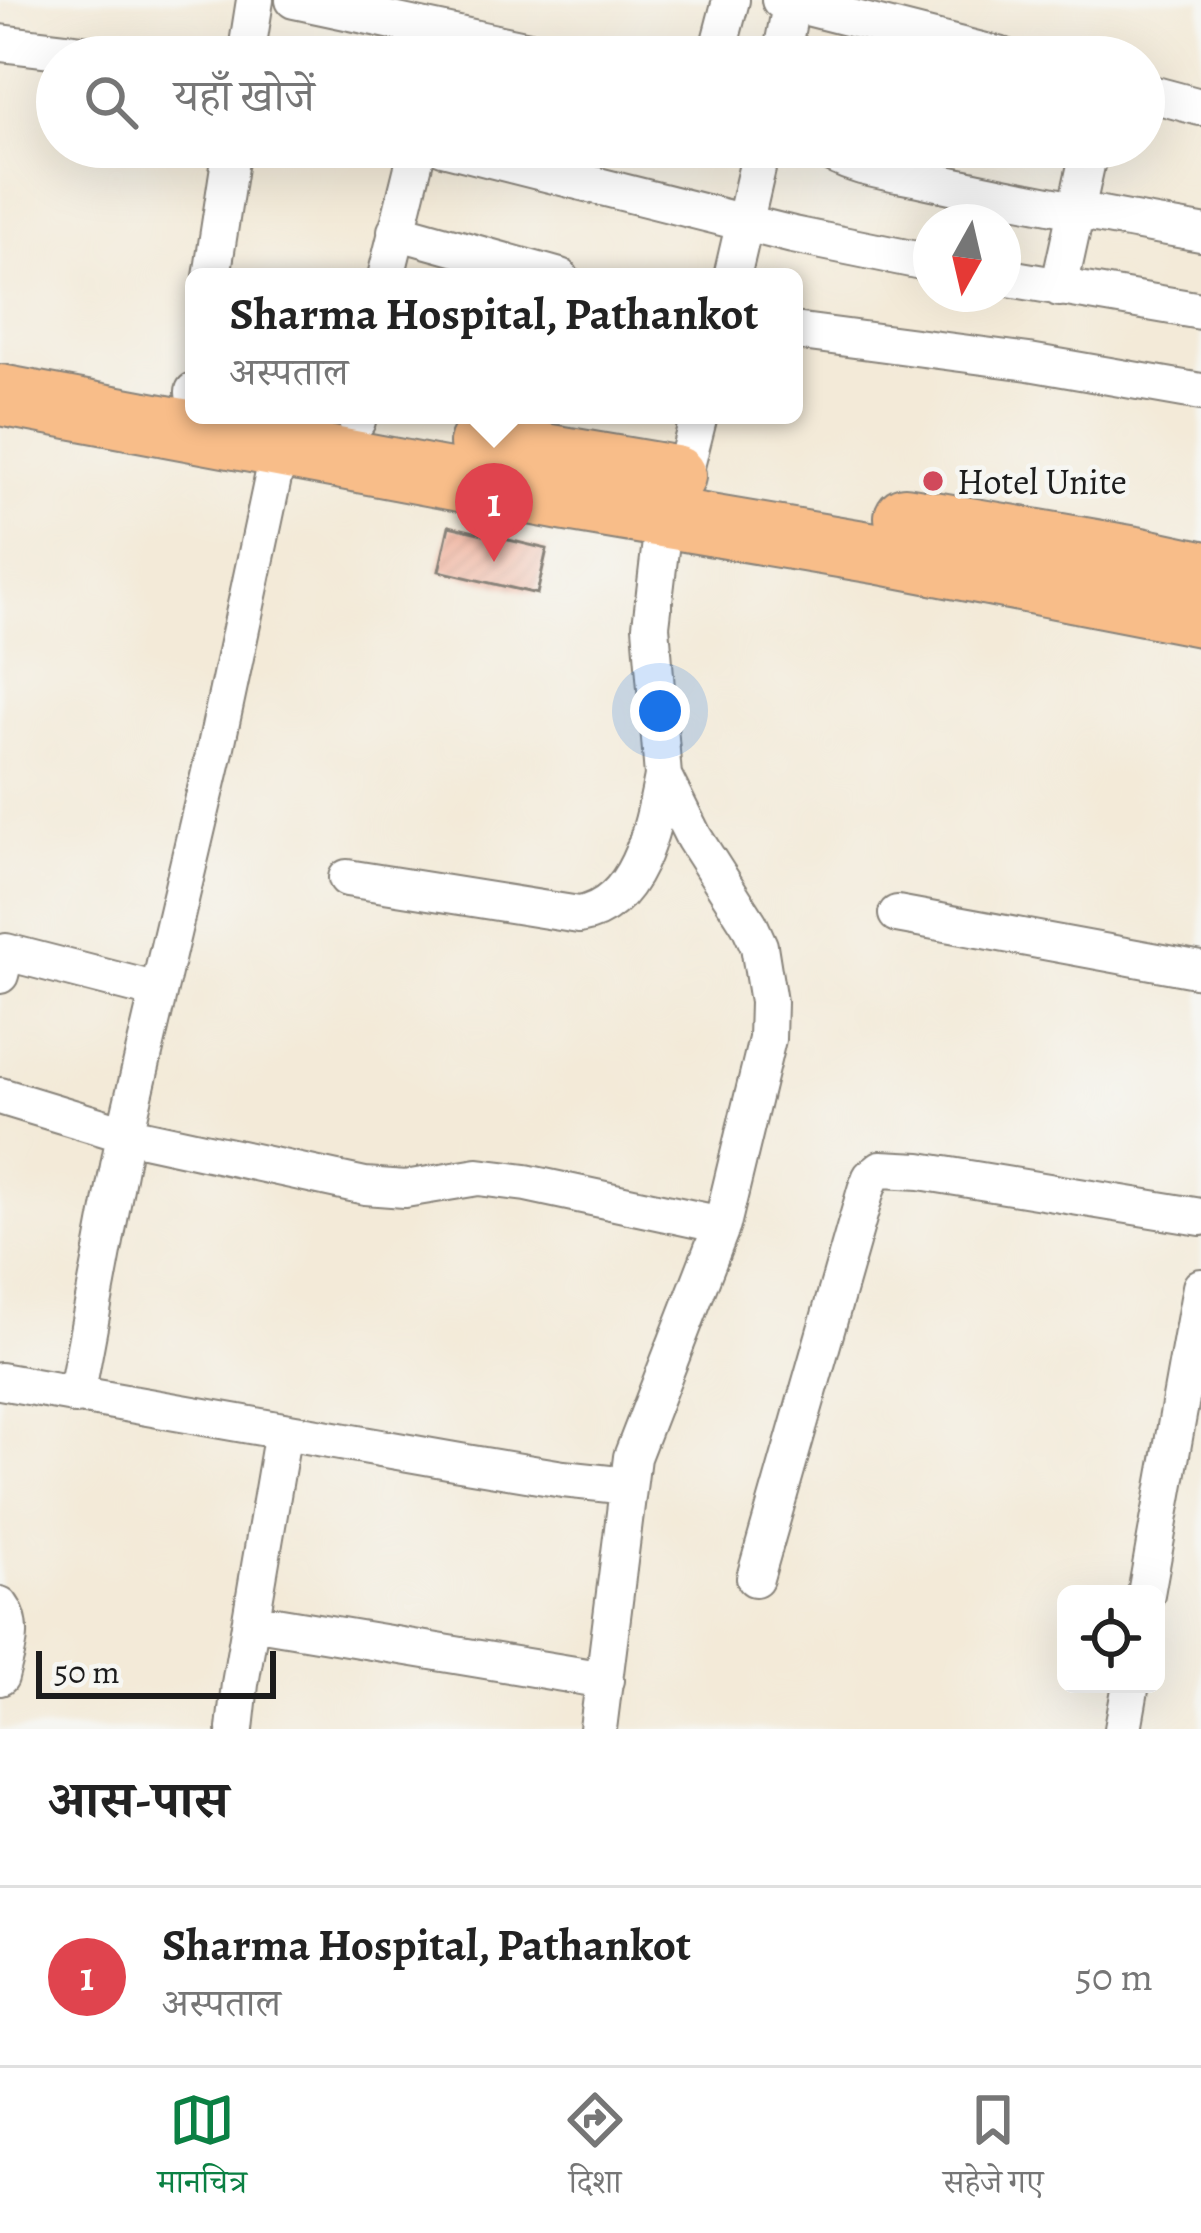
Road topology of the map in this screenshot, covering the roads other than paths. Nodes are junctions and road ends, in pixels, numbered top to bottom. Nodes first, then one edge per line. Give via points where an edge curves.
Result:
1 (255, 0) edge
2 (294, 0) edge
3 (731, 0) edge
4 (788, 1) edge
5 (249, 36) edge
6 (414, 36) edge
7 (722, 36) edge
8 (784, 36) edge
9 (924, 36) edge
10 (0, 43) edge
11 (36, 47) edge
12 (1165, 97) edge
13 (1200, 106) edge
14 (229, 168) edge
15 (412, 168) edge
16 (526, 168) edge
17 (757, 168) edge
18 (880, 168) edge
19 (1086, 168) edge
20 (1077, 211) junction
21 (744, 223) junction
22 (396, 231) junction
23 (1201, 232) edge
24 (913, 259) edge
25 (213, 268) edge
26 (388, 268) edge
27 (528, 268) edge
28 (734, 268) edge
29 (1021, 281) edge
30 (1059, 288) junction
31 (1201, 311) edge
32 (803, 333) edge
33 (0, 356) edge
34 (185, 390) edge
35 (1201, 392) edge
36 (0, 395) edge
37 (185, 411) edge
38 (329, 424) edge
39 (696, 424) edge
40 (674, 497) junction
41 (1201, 572) edge
42 (1201, 616) edge
43 (663, 776) junction
44 (347, 878) dead end
45 (898, 914) dead end
46 (1201, 970) edge
47 (0, 975) edge
48 (158, 991) junction
49 (0, 1096) edge
50 (125, 1134) junction
51 (1201, 1217) edge
52 (722, 1225) junction
53 (1201, 1287) edge
54 (0, 1381) edge
55 (76, 1396) junction
56 (283, 1431) junction
57 (628, 1486) junction
58 (755, 1578) dead end
59 (1148, 1585) edge
60 (0, 1605) edge
61 (250, 1621) junction
62 (0, 1677) edge
63 (605, 1680) junction
64 (1129, 1693) edge
65 (235, 1729) edge
66 (598, 1729) edge
67 (1123, 1729) edge

1 - 5 street
2 - 6 street
3 - 7 street
4 - 8 street
4 - 9 street
10 - 11 street
12 - 13 street
14 - 25 street
15 - 22 street
16 - 21 street
17 - 21 street
18 - 20 street
19 - 20 street
20 - 23 street
20 - 30 street
21 - 24 street
21 - 28 street
22 - 26 street
22 - 27 street
29 - 30 street
30 - 31 street
32 - 35 street
33 - 34 main road
36 - 37 main road
38 - 40 main road
38 - 40 main road via 568,501
38 - 48 street via 214,751
39 - 40 street
40 - 41 main road
40 - 42 main road via 881,554
40 - 43 street via 650,626
43 - 44 street via 651,837 613,902 596,912
43 - 52 street via 749,923 765,973 766,1040
45 - 46 street
47 - 48 street via 6,952
48 - 50 street
49 - 50 street
50 - 52 street via 365,1186 405,1189 478,1177
50 - 55 street
51 - 58 street via 881,1169 866,1190
52 - 57 street via 632,1457
53 - 59 street
54 - 55 street
55 - 56 street
56 - 57 street
56 - 61 street
57 - 63 street
60 - 62 street via 9,1639
61 - 63 street
61 - 65 street
63 - 66 street
64 - 67 street

